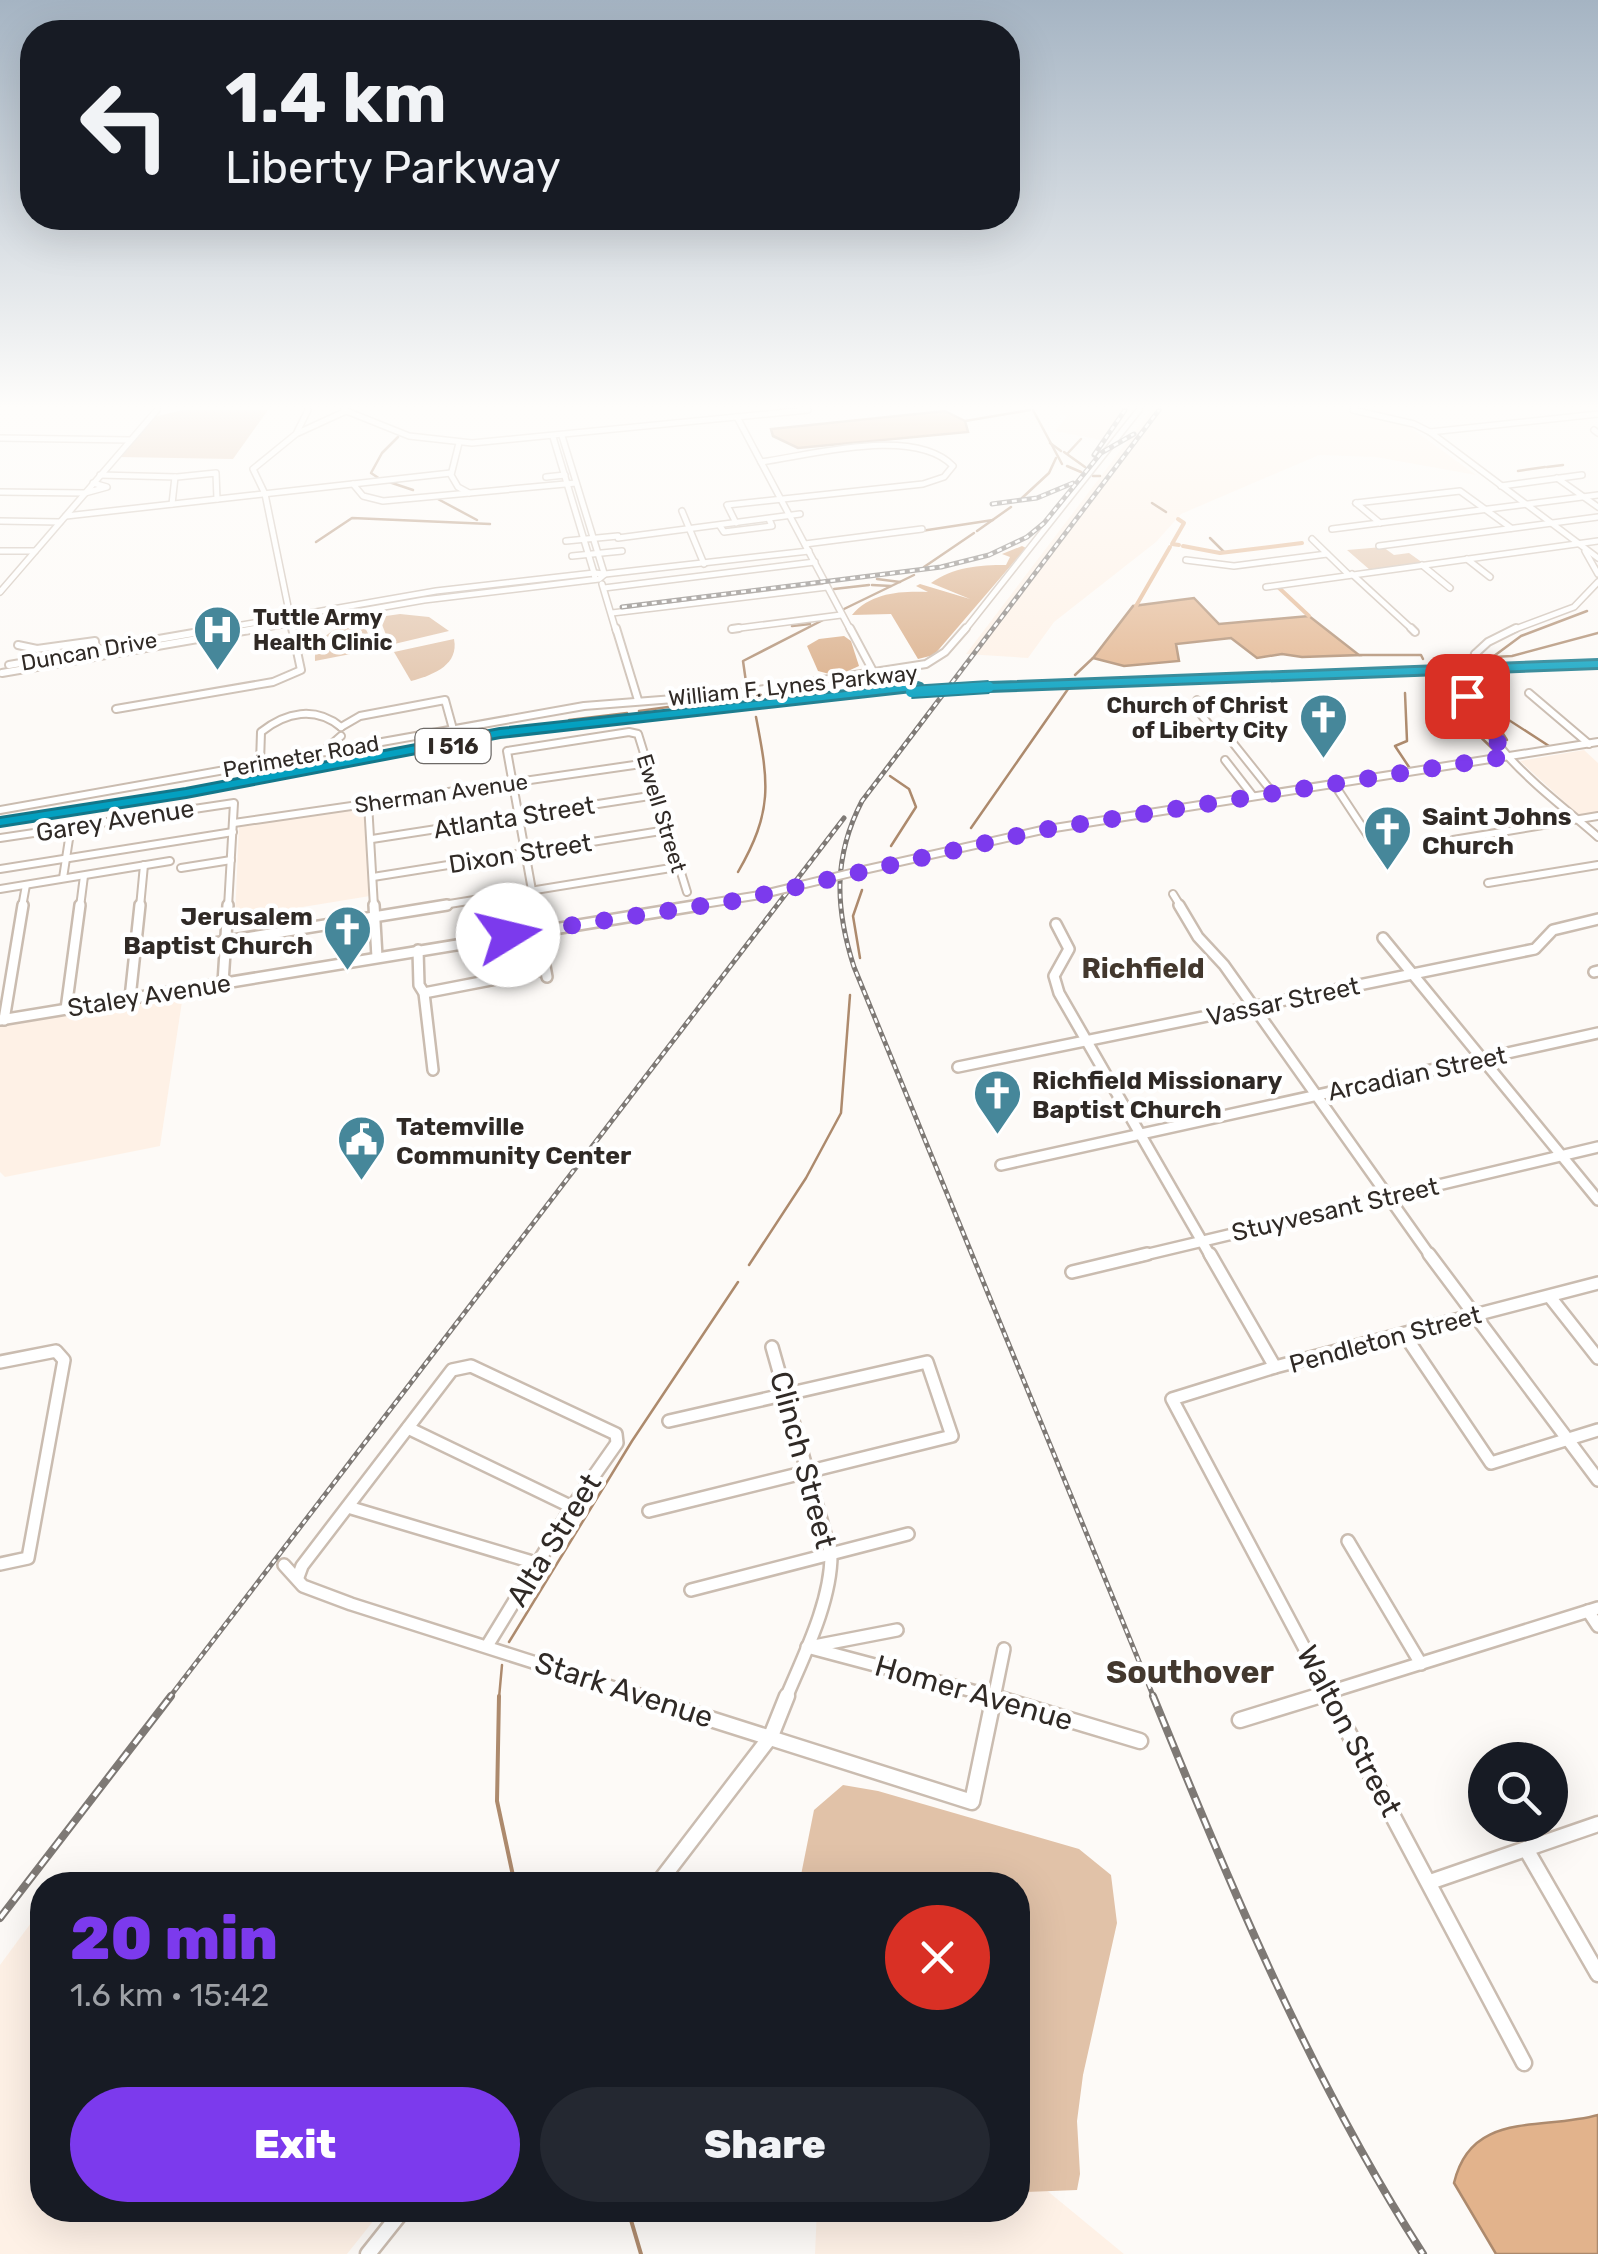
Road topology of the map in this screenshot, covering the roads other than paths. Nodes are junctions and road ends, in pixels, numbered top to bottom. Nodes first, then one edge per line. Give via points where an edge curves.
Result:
1 (66, 515) edge
2 (91, 515) edge
3 (269, 515) edge
4 (581, 515) edge
5 (583, 515) edge
6 (684, 515) edge
7 (732, 515) edge
8 (794, 515) edge
9 (1055, 515) edge
10 (1371, 515) edge
11 (1435, 515) edge
12 (1493, 515) edge
13 (1541, 515) edge
14 (790, 516) junction
15 (1598, 517) edge
16 (769, 518) junction
17 (63, 519) junction
18 (0, 521) edge
19 (584, 522) junction
20 (1380, 522) junction
21 (736, 523) junction
22 (1551, 523) junction
23 (720, 526) junction
24 (1511, 528) junction
25 (922, 529) dead end
26 (1332, 529) dead end
27 (689, 530) junction
28 (594, 538) junction
29 (584, 540) junction
30 (1312, 540) dead end
31 (1598, 541) edge
32 (566, 542) dead end
33 (1578, 544) junction
34 (1379, 546) dead end
35 (622, 550) dead end
36 (0, 551) edge
37 (35, 552) junction
38 (810, 553) junction
39 (598, 554) junction
40 (1327, 554) junction
41 (589, 555) junction
42 (572, 556) dead end
43 (1598, 558) edge
44 (1467, 559) junction
45 (1186, 560) dead end
46 (1440, 562) junction
47 (704, 564) junction
48 (1422, 565) junction
49 (1451, 572) dead end
50 (1598, 573) edge
51 (1350, 575) junction
52 (601, 577) junction
53 (1490, 577) dead end
54 (4, 583) edge
55 (827, 587) junction
56 (1266, 587) dead end
57 (1450, 588) dead end
58 (469, 591) junction
59 (0, 592) edge
60 (612, 613) junction
61 (841, 615) junction
62 (291, 620) junction
63 (732, 630) dead end
64 (1415, 632) dead end
65 (18, 645) dead end
66 (96, 654) junction
67 (1598, 663) edge
68 (1, 672) edge
69 (874, 673) junction
70 (991, 684) junction
71 (1529, 693) dead end
72 (638, 700) junction
73 (1197, 700) dead end
74 (116, 709) dead end
75 (453, 729) junction
76 (341, 732) junction
77 (1594, 743) edge
78 (360, 746) junction
79 (320, 753) junction
80 (1510, 756) junction
81 (1225, 760) dead end
82 (648, 762) junction
83 (260, 763) junction
84 (511, 782) junction
85 (1334, 784) junction
86 (1272, 792) junction
87 (656, 795) junction
88 (1253, 796) junction
89 (368, 803) junction
90 (0, 810) edge
91 (517, 816) junction
92 (1598, 816) edge
93 (1578, 819) junction
94 (0, 825) edge
95 (71, 826) junction
96 (233, 827) junction
97 (666, 830) junction
98 (1598, 837) edge
99 (0, 838) edge
100 (372, 839) junction
101 (1453, 840) dead end
102 (524, 852) junction
103 (65, 859) junction
104 (231, 860) junction
105 (170, 861) dead end
106 (1386, 863) dead end
107 (1598, 864) edge
108 (144, 865) junction
109 (677, 867) junction
110 (181, 868) dead end
111 (0, 870) edge
112 (84, 876) junction
113 (373, 877) junction
114 (63, 878) junction
115 (1488, 883) dead end
116 (26, 884) junction
117 (0, 888) edge
118 (531, 891) junction
119 (686, 892) dead end
120 (1173, 894) dead end
121 (376, 917) junction
122 (1598, 920) edge
123 (1056, 924) dead end
124 (538, 930) junction
125 (1383, 938) dead end
126 (226, 940) junction
127 (196, 946) dead end
128 (418, 950) junction
129 (377, 956) junction
130 (1410, 974) junction
131 (223, 982) junction
132 (424, 993) junction
133 (130, 998) junction
134 (66, 1008) junction
135 (1254, 1008) junction
136 (2, 1020) edge
137 (1598, 1033) edge
138 (1087, 1040) junction
139 (1480, 1059) junction
140 (958, 1067) dead end
141 (433, 1070) dead end
142 (1315, 1095) junction
143 (1140, 1134) junction
144 (1598, 1148) edge
145 (1560, 1157) junction
146 (1001, 1165) dead end
147 (1386, 1198) junction
148 (1598, 1200) edge
149 (1203, 1240) junction
150 (1072, 1272) dead end
151 (1598, 1284) edge
152 (1550, 1297) junction
153 (1474, 1316) junction
154 (1404, 1334) junction
155 (772, 1347) dead end
156 (1598, 1358) edge
157 (0, 1362) edge
158 (1276, 1368) junction
159 (786, 1394) junction
160 (1172, 1398) joint
161 (670, 1421) dead end
162 (408, 1428) junction
163 (1598, 1430) edge
164 (952, 1436) joint
165 (1568, 1438) junction
166 (804, 1472) junction
167 (1598, 1480) edge
168 (348, 1507) junction
169 (572, 1507) junction
170 (649, 1511) dead end
171 (908, 1534) dead end
172 (1348, 1541) dead end
173 (831, 1555) junction
174 (0, 1564) edge
175 (539, 1564) junction
176 (284, 1565) dead end
177 (298, 1577) junction
178 (690, 1590) dead end
179 (1593, 1609) edge
180 (1598, 1626) edge
181 (897, 1630) dead end
182 (487, 1646) junction
183 (807, 1647) junction
184 (1004, 1649) dead end
185 (1420, 1664) junction
186 (1329, 1693) junction
187 (992, 1696) junction
188 (1240, 1720) dead end
189 (771, 1736) junction
190 (1140, 1741) dead end
191 (972, 1802) joint
192 (1598, 1824) edge
193 (1526, 1849) junction
194 (668, 1872) edge
195 (1430, 1882) junction
196 (1598, 1974) edge
197 (1524, 2064) dead end
198 (393, 2222) edge
199 (368, 2254) edge

1 - 17 street
2 - 17 street
3 - 62 street
4 - 19 street
5 - 19 street
6 - 27 street
7 - 21 street
8 - 14 street
9 - 69 street, Perimeter Road via 945,652 926,664
10 - 20 street
11 - 20 street
12 - 24 street
13 - 22 street
14 - 16 street
14 - 38 street
15 - 22 street
16 - 21 street
16 - 23 street via 772,526 724,532
17 - 18 street
17 - 37 street
19 - 28 street
19 - 29 street
20 - 26 street
21 - 23 street
22 - 24 street
22 - 33 street
23 - 27 street
24 - 34 street
25 - 38 street
27 - 28 street
27 - 47 street
28 - 29 street
28 - 39 street
29 - 32 street
29 - 41 street
30 - 40 street
31 - 33 street
33 - 43 street
33 - 44 street
33 - 50 street
35 - 39 street
36 - 37 street
37 - 54 street
38 - 47 street
38 - 52 street via 740,571 650,581
38 - 55 street
39 - 41 street
39 - 52 street
40 - 45 street via 1234,566
40 - 51 street
41 - 42 street
41 - 52 street
44 - 46 street
44 - 53 street
46 - 48 street
46 - 49 street
47 - 52 street
48 - 51 street
48 - 57 street
50 - 80 street, bridge via 1579,603 1498,634 1475,654 1465,681 1473,712
51 - 56 street
51 - 64 street
52 - 58 street, Duncan Drive
52 - 58 street, Duncan Drive
52 - 60 street
54 - 59 street
55 - 60 street
55 - 61 street
58 - 62 street, Duncan Drive
60 - 72 street
61 - 63 street
61 - 69 street
62 - 66 street, Duncan Drive
62 - 74 street via 297,674
65 - 66 street via 95,641
66 - 68 street, Duncan Drive
66 - 68 street, Duncan Drive
67 - 70 highway, William F. Lynes Parkway / I 516
67 - 70 highway, William F. Lynes Parkway / I 516
69 - 72 street, Perimeter Road via 709,697
70 - 94 highway, William F. Lynes Parkway / I 516, bridge via 536,733 136,808
71 - 77 street
72 - 75 street, Perimeter Road
73 - 86 street via 1208,724 1229,738
75 - 76 street via 445,700 360,716
75 - 78 street, Perimeter Road
76 - 78 street
76 - 79 street
76 - 83 street via 328,716 279,719 261,732
77 - 80 street, Staley Avenue
78 - 79 street, Perimeter Road
79 - 83 street, Perimeter Road
80 - 85 street, Staley Avenue
80 - 93 street
81 - 88 street
82 - 84 street, Sherman Avenue
82 - 84 street, Ewell Street via 638,734 540,744 505,753
82 - 87 street, Ewell Street
83 - 90 street, Perimeter Road
84 - 89 street, Sherman Avenue
84 - 91 street
85 - 86 street, Staley Avenue
85 - 106 street
86 - 88 street, Staley Avenue
87 - 91 street, Atlanta Street
87 - 97 street, Ewell Street
88 - 124 street, Staley Avenue, bridge via 1042,830 691,909
89 - 96 street, Sherman Avenue
89 - 100 street
91 - 100 street, Atlanta Street
91 - 102 street
92 - 93 street
93 - 98 street
93 - 101 street
95 - 96 street, Garey Avenue via 230,801
95 - 99 street, Garey Avenue
95 - 103 street
96 - 103 street, Sherman Avenue
96 - 104 street
97 - 102 street, Dixon Street
97 - 109 street, Ewell Street
100 - 113 street
102 - 113 street, Dixon Street
102 - 118 street
103 - 111 street, Sherman Avenue
103 - 114 street
104 - 110 street
104 - 126 street
105 - 108 street
107 - 115 street
108 - 112 street
108 - 133 street
109 - 118 street
109 - 119 street, Ewell Street
112 - 114 street
112 - 134 street
113 - 121 street
114 - 116 street
116 - 117 street
116 - 136 street
118 - 121 street
118 - 124 street
120 - 135 street
121 - 126 street
121 - 129 street
122 - 130 street, Vassar Street via 1553,930 1535,949
123 - 138 street via 1069,949 1054,976
124 - 128 street, Staley Avenue
124 - 132 street via 545,974
125 - 130 street
126 - 127 street
126 - 131 street
128 - 129 street, Staley Avenue
128 - 132 street
129 - 131 street, Staley Avenue
130 - 135 street, Vassar Street
130 - 139 street
131 - 133 street, Staley Avenue
132 - 141 street
133 - 134 street, Staley Avenue
134 - 136 street, Staley Avenue
135 - 138 street, Vassar Street
135 - 142 street
137 - 139 street, Arcadian Street
138 - 140 street, Vassar Street
138 - 143 street
139 - 142 street, Arcadian Street
139 - 145 street
142 - 143 street, Arcadian Street
142 - 147 street
143 - 146 street, Arcadian Street
143 - 149 street
144 - 145 street, Stuyvesant Street
145 - 147 street, Stuyvesant Street
145 - 148 street
147 - 149 street, Stuyvesant Street
147 - 153 street
149 - 150 street, Stuyvesant Street
149 - 158 street
151 - 152 street, Pendleton Street
152 - 153 street, Pendleton Street
152 - 156 street
153 - 154 street, Pendleton Street
153 - 165 street
154 - 158 street, Pendleton Street
154 - 165 street via 1491,1463
155 - 159 street, Clinch Street
157 - 174 street via 56,1351 64,1360 28,1558
158 - 160 street, Pendleton Street
159 - 161 street
159 - 164 street via 926,1362
159 - 166 street, Clinch Street
160 - 186 street, Walton Street
162 - 168 street
162 - 169 street
162 - 169 street, Alta Street via 452,1370 471,1366 616,1434
163 - 165 street
164 - 166 street
165 - 167 street
166 - 170 street
166 - 173 street, Clinch Street
168 - 175 street
168 - 177 street
169 - 175 street, Alta Street
171 - 173 street
172 - 185 street
173 - 178 street
173 - 183 street, Clinch Street
175 - 182 street, Alta Street
176 - 177 street, Stark Avenue
177 - 182 street, Stark Avenue via 303,1586
179 - 180 street
179 - 185 street
181 - 183 street
182 - 189 street, Stark Avenue
183 - 187 street, Homer Avenue
183 - 189 street, Clinch Street
184 - 187 street
185 - 186 street
186 - 188 street
186 - 195 street, Walton Street
187 - 190 street, Homer Avenue
187 - 191 street
189 - 191 street, Stark Avenue
189 - 194 street, Clinch Street
192 - 193 street
193 - 195 street
193 - 196 street
195 - 197 street, Walton Street
198 - 199 street

